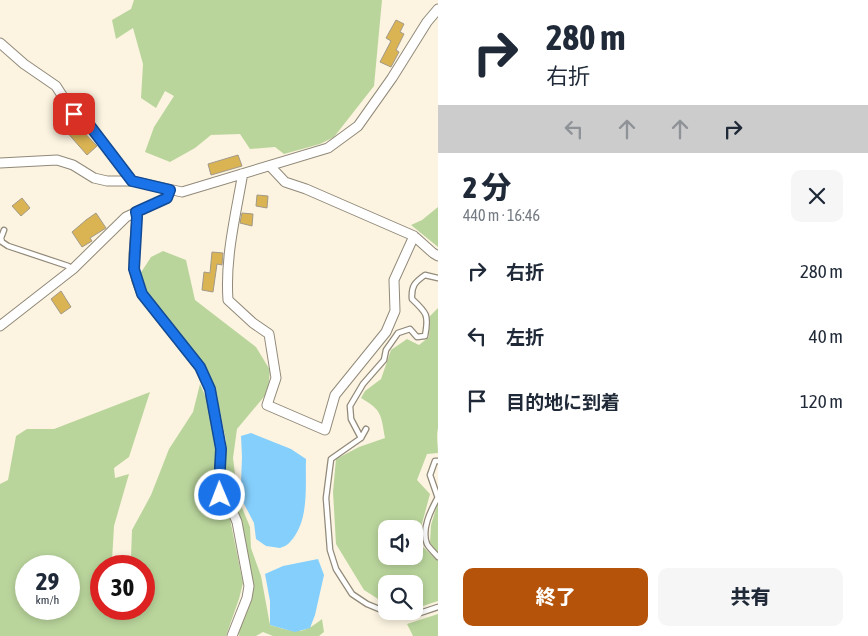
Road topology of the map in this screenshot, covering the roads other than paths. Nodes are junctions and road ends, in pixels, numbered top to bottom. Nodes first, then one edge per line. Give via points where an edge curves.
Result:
1 (438, 9) edge
2 (0, 43) edge
3 (0, 163) edge
4 (270, 166) junction
5 (241, 174) junction
6 (132, 181) junction
7 (170, 190) junction
8 (136, 212) junction
9 (4, 230) dead end
10 (414, 236) junction
11 (438, 256) edge
12 (73, 269) junction
13 (438, 278) edge
14 (0, 326) edge
15 (366, 429) dead end
16 (361, 438) junction
17 (438, 461) edge
18 (438, 497) edge
19 (438, 557) edge
20 (438, 607) edge
21 (232, 636) edge

1 - 4 street via 426,22 358,126 328,148
2 - 6 street via 56,86 74,114 84,118
3 - 6 street via 57,160 73,165 94,178
4 - 5 street
4 - 10 street via 285,182
5 - 7 street via 182,192
5 - 10 street via 230,248 228,300 269,334 276,378 267,405 325,430 334,395 386,332 395,311 394,280
6 - 7 street
7 - 8 street via 167,198
8 - 12 street via 126,217
8 - 21 street via 134,269 142,294 200,367 210,389 221,449 220,495 237,522 248,586 247,598
9 - 12 lane via 2,242 8,246
10 - 11 street
12 - 14 street
13 - 16 lane via 425,275 414,283 412,299 426,313 425,336 417,337 410,329 398,333 386,350 384,360 363,384 350,406 351,419
15 - 16 lane
16 - 20 lane via 331,459 326,498 330,550 336,569 352,594 384,611 398,615 414,614
17 - 18 lane via 430,475
18 - 19 lane via 426,532 428,545

